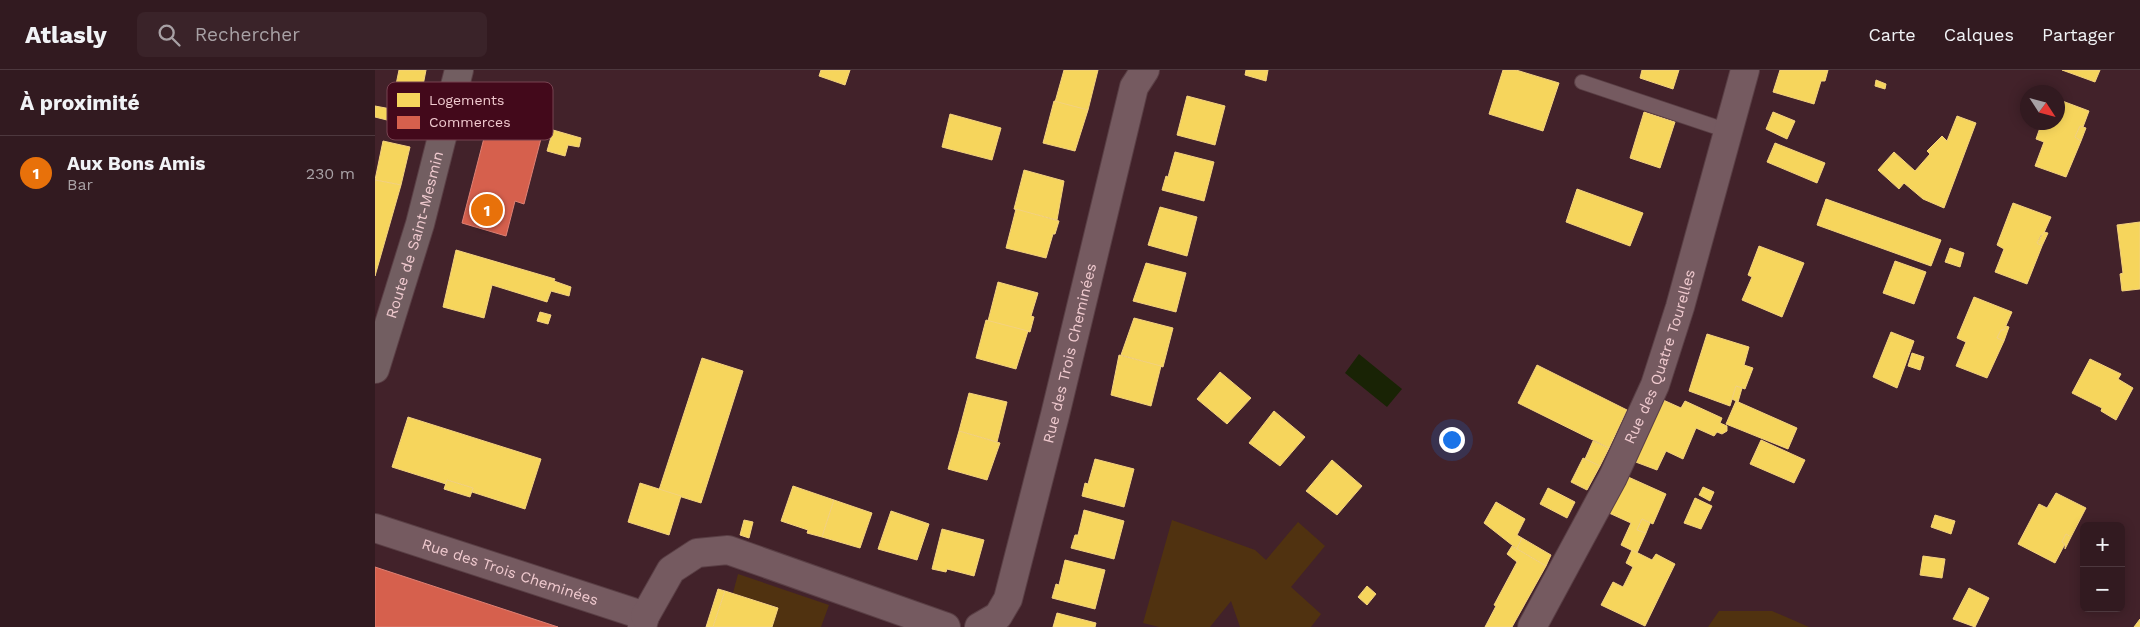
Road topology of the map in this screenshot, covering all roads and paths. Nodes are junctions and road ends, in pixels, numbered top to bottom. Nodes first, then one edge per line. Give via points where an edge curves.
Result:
1 (1145, 70) edge
2 (1745, 70) edge
3 (1582, 82) dead end
4 (1728, 131) junction
5 (441, 140) edge
6 (375, 369) edge
7 (375, 528) edge
8 (644, 622) edge
9 (946, 627) edge
10 (979, 627) edge
11 (1532, 627) edge

1 - 10 street, Rue des Trois Cheminées via 1134,87 1008,599 998,616
2 - 4 street, Rue des Quatre Tourelles
3 - 4 lane
4 - 11 street, Rue des Quatre Tourelles via 1655,385 1613,476
5 - 6 main road, Route de Saint-Mesmin via 420,224
7 - 8 street, Rue des Trois Cheminées
8 - 9 street, Rue des Trois Cheminées via 671,570 697,554 728,550

